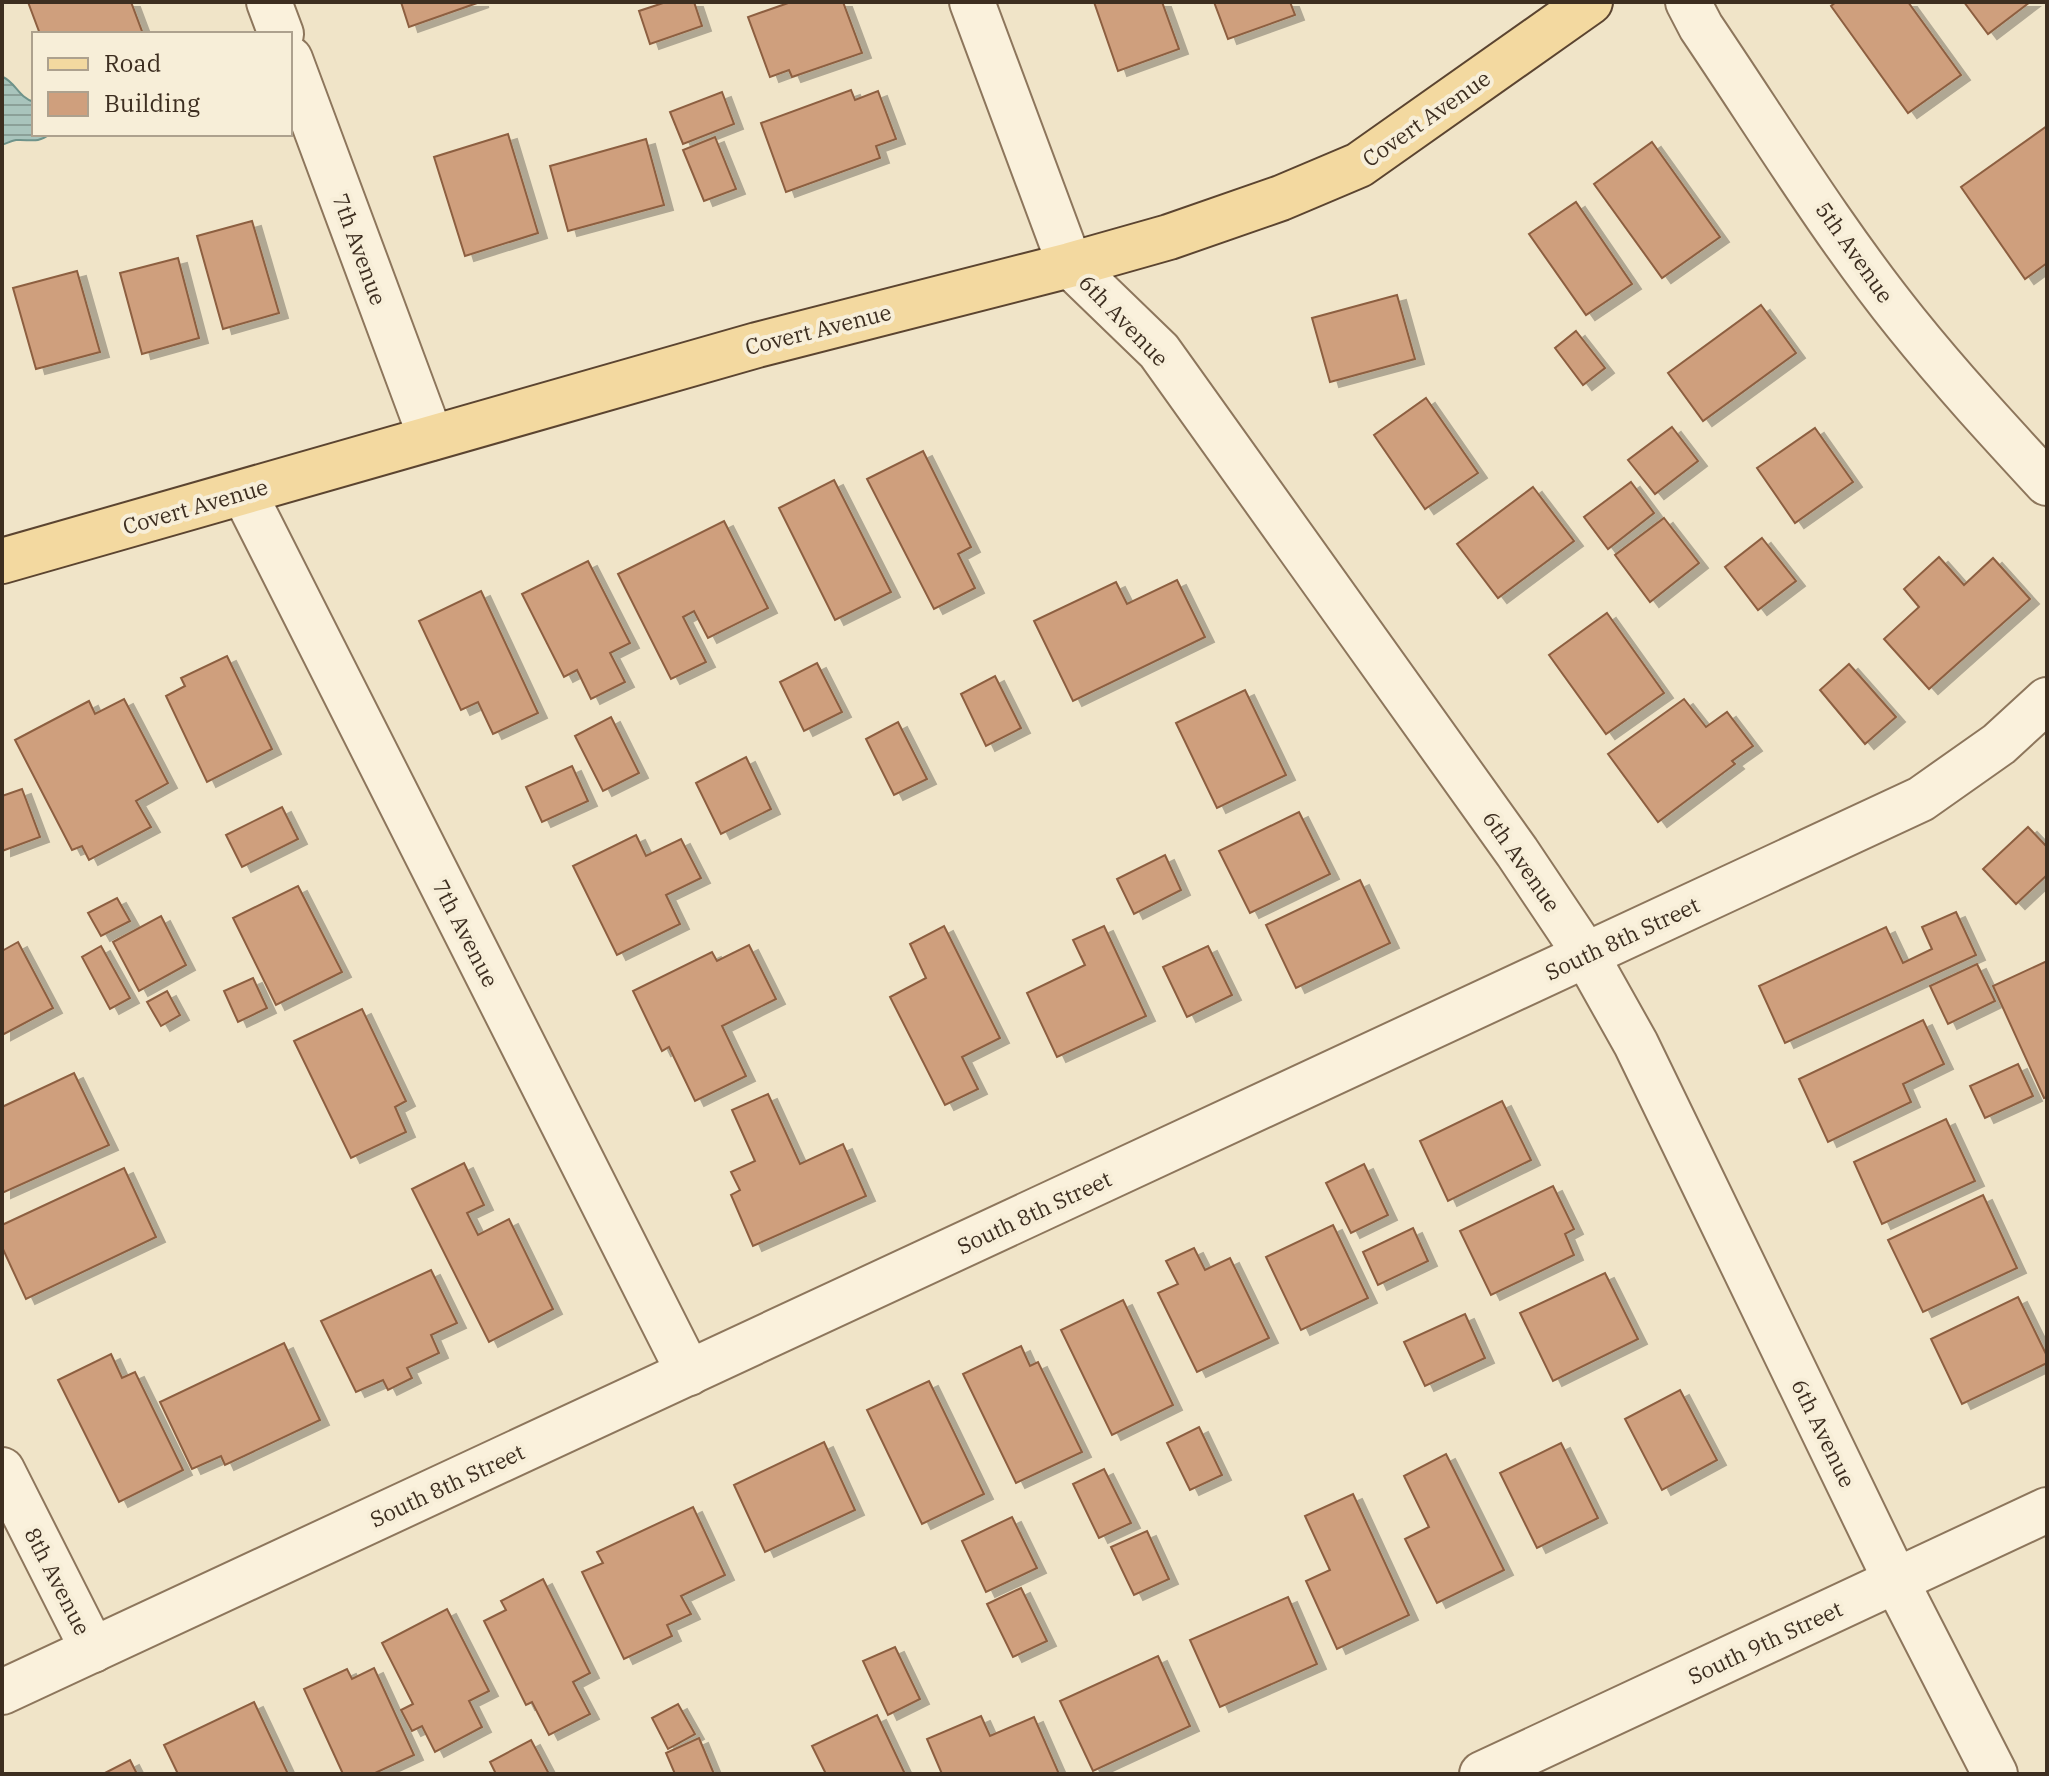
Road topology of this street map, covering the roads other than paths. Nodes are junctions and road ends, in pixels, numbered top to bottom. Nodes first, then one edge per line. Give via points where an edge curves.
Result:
1 (269, 2) edge
2 (972, 2) edge
3 (1590, 2) edge
4 (1688, 2) edge
5 (280, 32) edge
6 (292, 64) edge
7 (1070, 265) junction
8 (431, 438) junction
9 (2047, 483) edge
10 (244, 493) junction
11 (2, 561) edge
12 (2047, 700) edge
13 (1586, 955) junction
14 (689, 1373) junction
15 (2, 1470) edge
16 (2047, 1510) edge
17 (1896, 1581) junction
18 (93, 1650) junction
19 (2, 1692) edge
20 (1482, 1774) edge
21 (1995, 1774) edge

1 - 5 street
2 - 7 street, 6th Avenue
3 - 7 main road, Covert Avenue via 1338,176 1169,237
4 - 9 street, 5th Avenue via 1904,321
6 - 8 street, 7th Avenue
7 - 8 main road, Covert Avenue via 757,345
7 - 13 street, 6th Avenue via 1159,351
8 - 10 main road, Covert Avenue
10 - 11 main road, Covert Avenue
10 - 14 street, 7th Avenue
12 - 13 street, South 8th Street via 1999,744 1921,799
13 - 14 street, South 8th Street
13 - 17 street, 6th Avenue via 1636,1044
14 - 18 street, South 8th Street
15 - 18 street, 8th Avenue
16 - 17 street, South 9th Street
17 - 20 street, South 9th Street
17 - 21 street, 6th Avenue
18 - 19 street, South 8th Street

